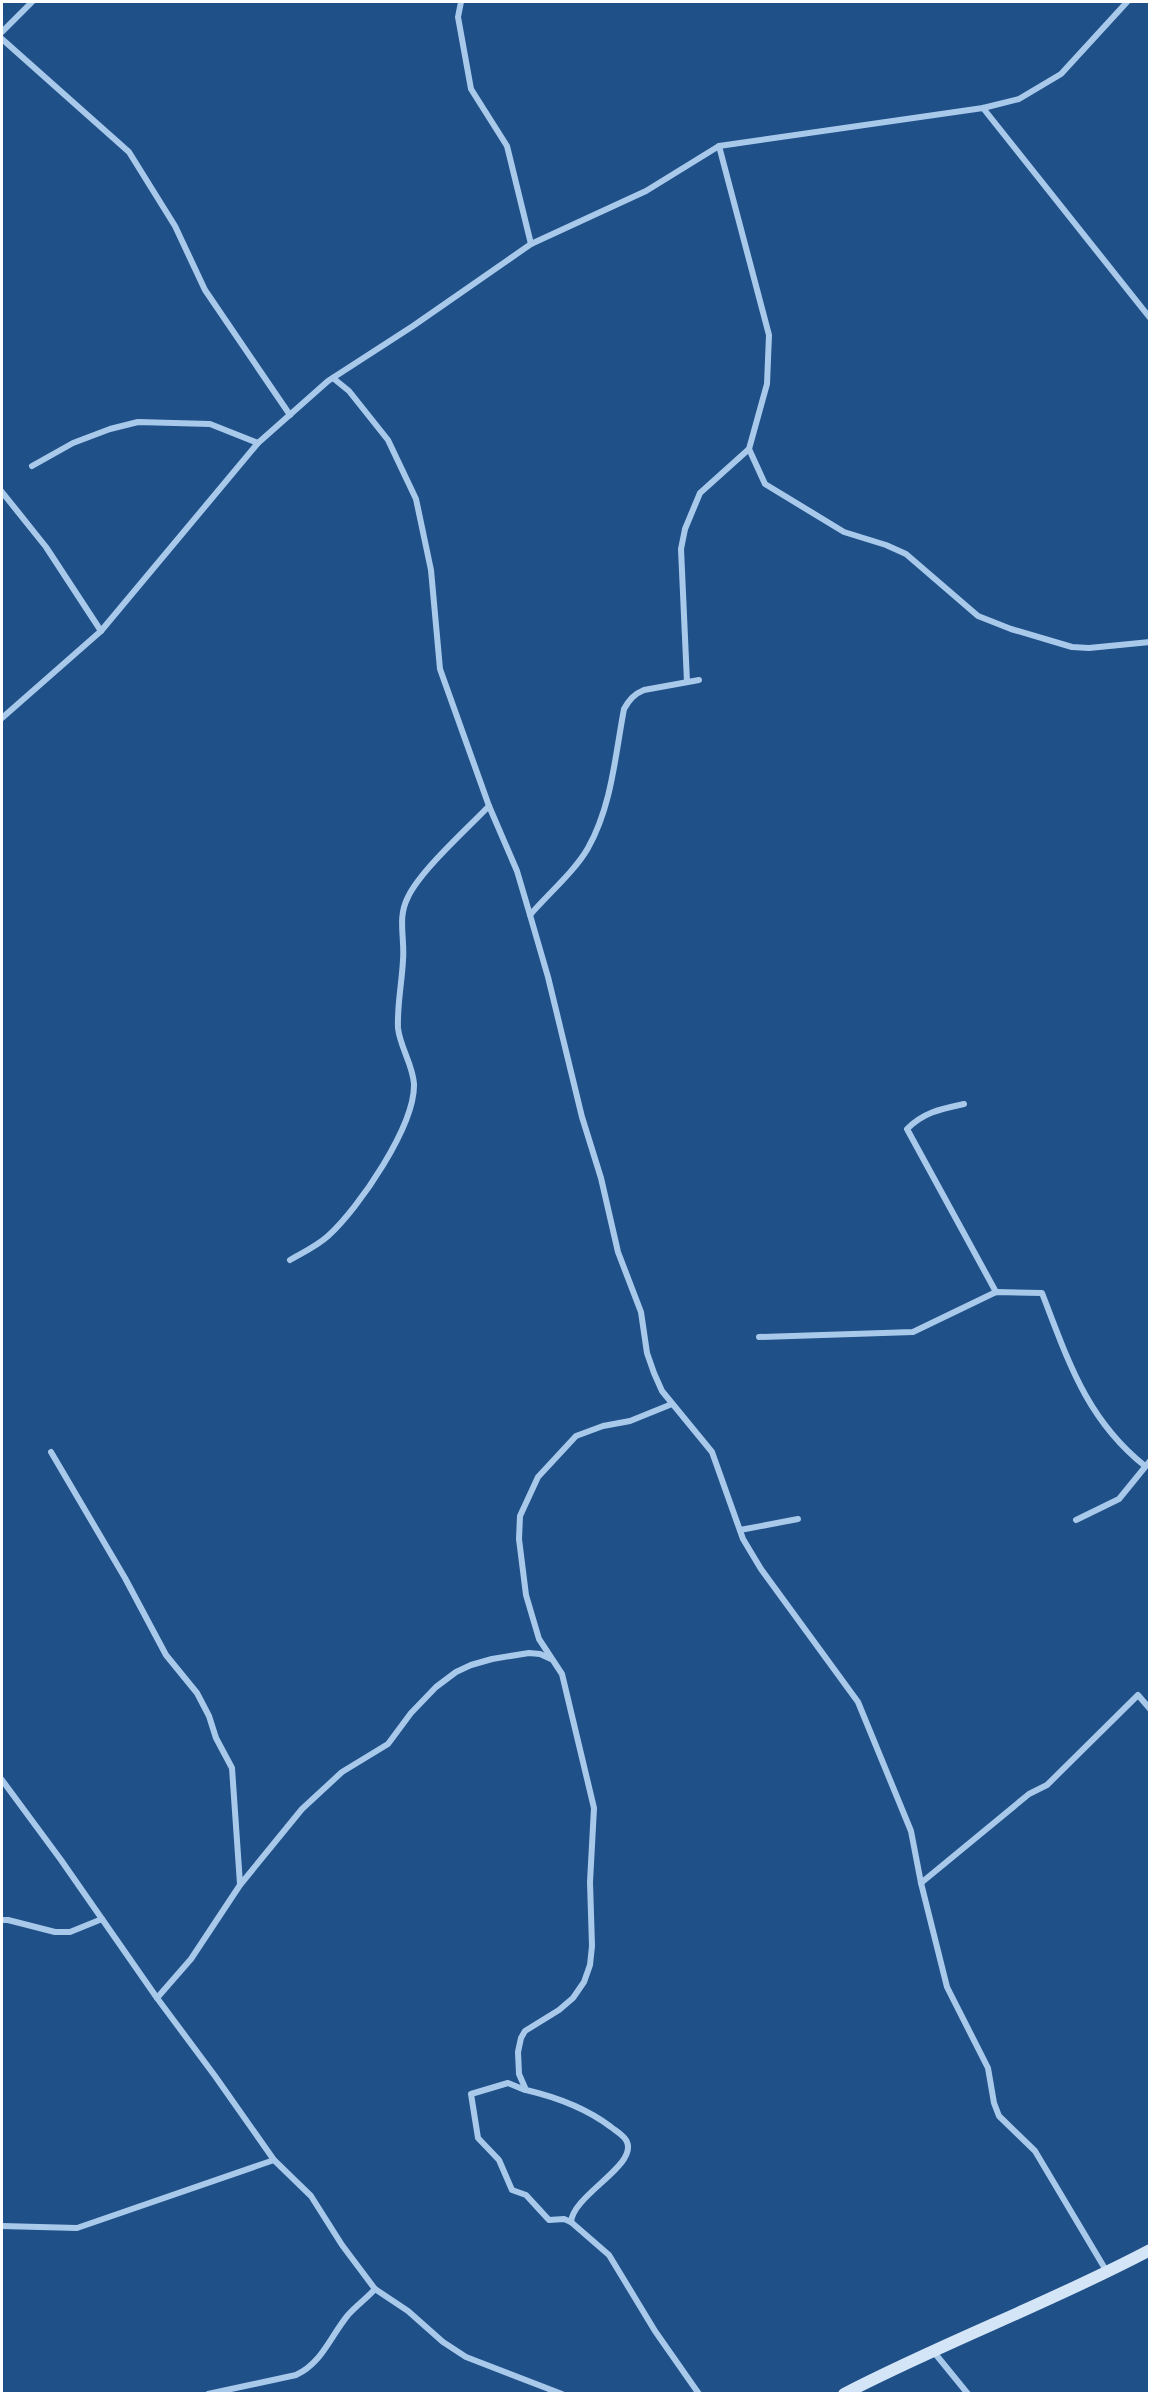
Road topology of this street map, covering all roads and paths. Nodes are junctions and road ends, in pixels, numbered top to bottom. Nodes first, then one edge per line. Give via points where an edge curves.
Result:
1 (32, 2) edge
2 (461, 2) edge
3 (1127, 2) edge
4 (2, 32) edge
5 (2, 39) edge
6 (983, 108) junction
7 (719, 146) junction
8 (531, 244) junction
9 (1149, 318) edge
10 (333, 378) junction
11 (290, 415) junction
12 (258, 443) junction
13 (749, 449) junction
14 (32, 466) dead end
15 (2, 492) edge
16 (101, 631) junction
17 (1149, 642) edge
18 (699, 680) dead end
19 (687, 682) junction
20 (2, 718) edge
21 (489, 806) junction
22 (530, 915) junction
23 (964, 1104) dead end
24 (290, 1260) dead end
25 (996, 1292) junction
26 (759, 1336) dead end
27 (672, 1404) junction
28 (51, 1452) dead end
29 (1147, 1463) edge
30 (798, 1520) dead end
31 (1076, 1520) dead end
32 (740, 1530) junction
33 (539, 1639) junction
34 (540, 1654) junction
35 (554, 1661) junction
36 (1149, 1709) edge
37 (2, 1780) edge
38 (921, 1883) junction
39 (240, 1885) junction
40 (102, 1919) junction
41 (2, 1920) edge
42 (157, 1998) junction
43 (526, 2090) junction
44 (274, 2160) junction
45 (572, 2214) junction
46 (559, 2219) junction
47 (571, 2222) junction
48 (2, 2226) edge
49 (1149, 2250) edge
50 (1107, 2272) junction
51 (375, 2289) junction
52 (933, 2350) junction
53 (208, 2394) edge
54 (562, 2394) edge
55 (699, 2394) edge
56 (844, 2394) edge
57 (968, 2394) edge

1 - 4 street
2 - 8 street via 458,16 471,89 507,146
3 - 6 street via 1061,74 1019,99
5 - 11 street via 129,152 175,226 205,290
6 - 7 street
6 - 9 street
7 - 8 street via 646,191
7 - 13 street via 769,335 766,384
8 - 10 street
10 - 11 street
10 - 21 street via 350,391 388,440 416,499 431,570 440,669
11 - 12 street
12 - 14 street via 210,424 138,422 73,443
12 - 16 street
13 - 17 street via 765,484 844,532 906,554 978,616 1072,646
13 - 19 street via 700,493 685,530 681,549
15 - 16 street via 46,547
16 - 20 street
18 - 19 street
19 - 22 street via 644,690 629,700 604,811 587,849
21 - 22 street via 517,871
21 - 24 street via 427,872 408,897 401,916 404,957 398,1029 414,1085 399,1136 375,1179 342,1222 327,1238
22 - 27 street via 618,1252 641,1312 647,1353 662,1391
23 - 25 street via 919,1117 907,1129
25 - 26 street via 913,1332
25 - 29 street via 1042,1293 1078,1385 1127,1452
27 - 32 street via 712,1452
27 - 33 street via 576,1436 538,1476 520,1516 519,1539 526,1595
28 - 39 street via 166,1655 197,1693 232,1768
29 - 31 street via 1119,1499
30 - 32 street
32 - 38 street via 761,1569 858,1702 911,1831
33 - 34 street
33 - 35 street
34 - 35 street
34 - 39 street via 471,1665 436,1687 388,1744 357,1762 302,1809
35 - 43 street via 565,1684 594,1808 592,1946 584,1982 573,1998 525,2031 521,2038 519,2074
36 - 38 street via 1138,1695 1047,1785 1029,1794
37 - 40 street
38 - 50 street via 946,1987 987,2068 999,2116 1035,2151
39 - 42 street via 191,1959
40 - 41 street via 70,1932
40 - 42 street
42 - 44 street
43 - 45 street via 575,2106 626,2139 627,2155
43 - 46 street via 508,2083 471,2094 478,2138 499,2160 512,2190 526,2195 549,2220
44 - 48 street via 77,2228
44 - 51 street via 310,2196
45 - 46 street
45 - 47 street
46 - 47 street
47 - 55 street via 609,2255
49 - 50 street
50 - 52 street
51 - 53 street via 349,2313 309,2369
51 - 54 street via 466,2357
52 - 56 street
52 - 57 street

